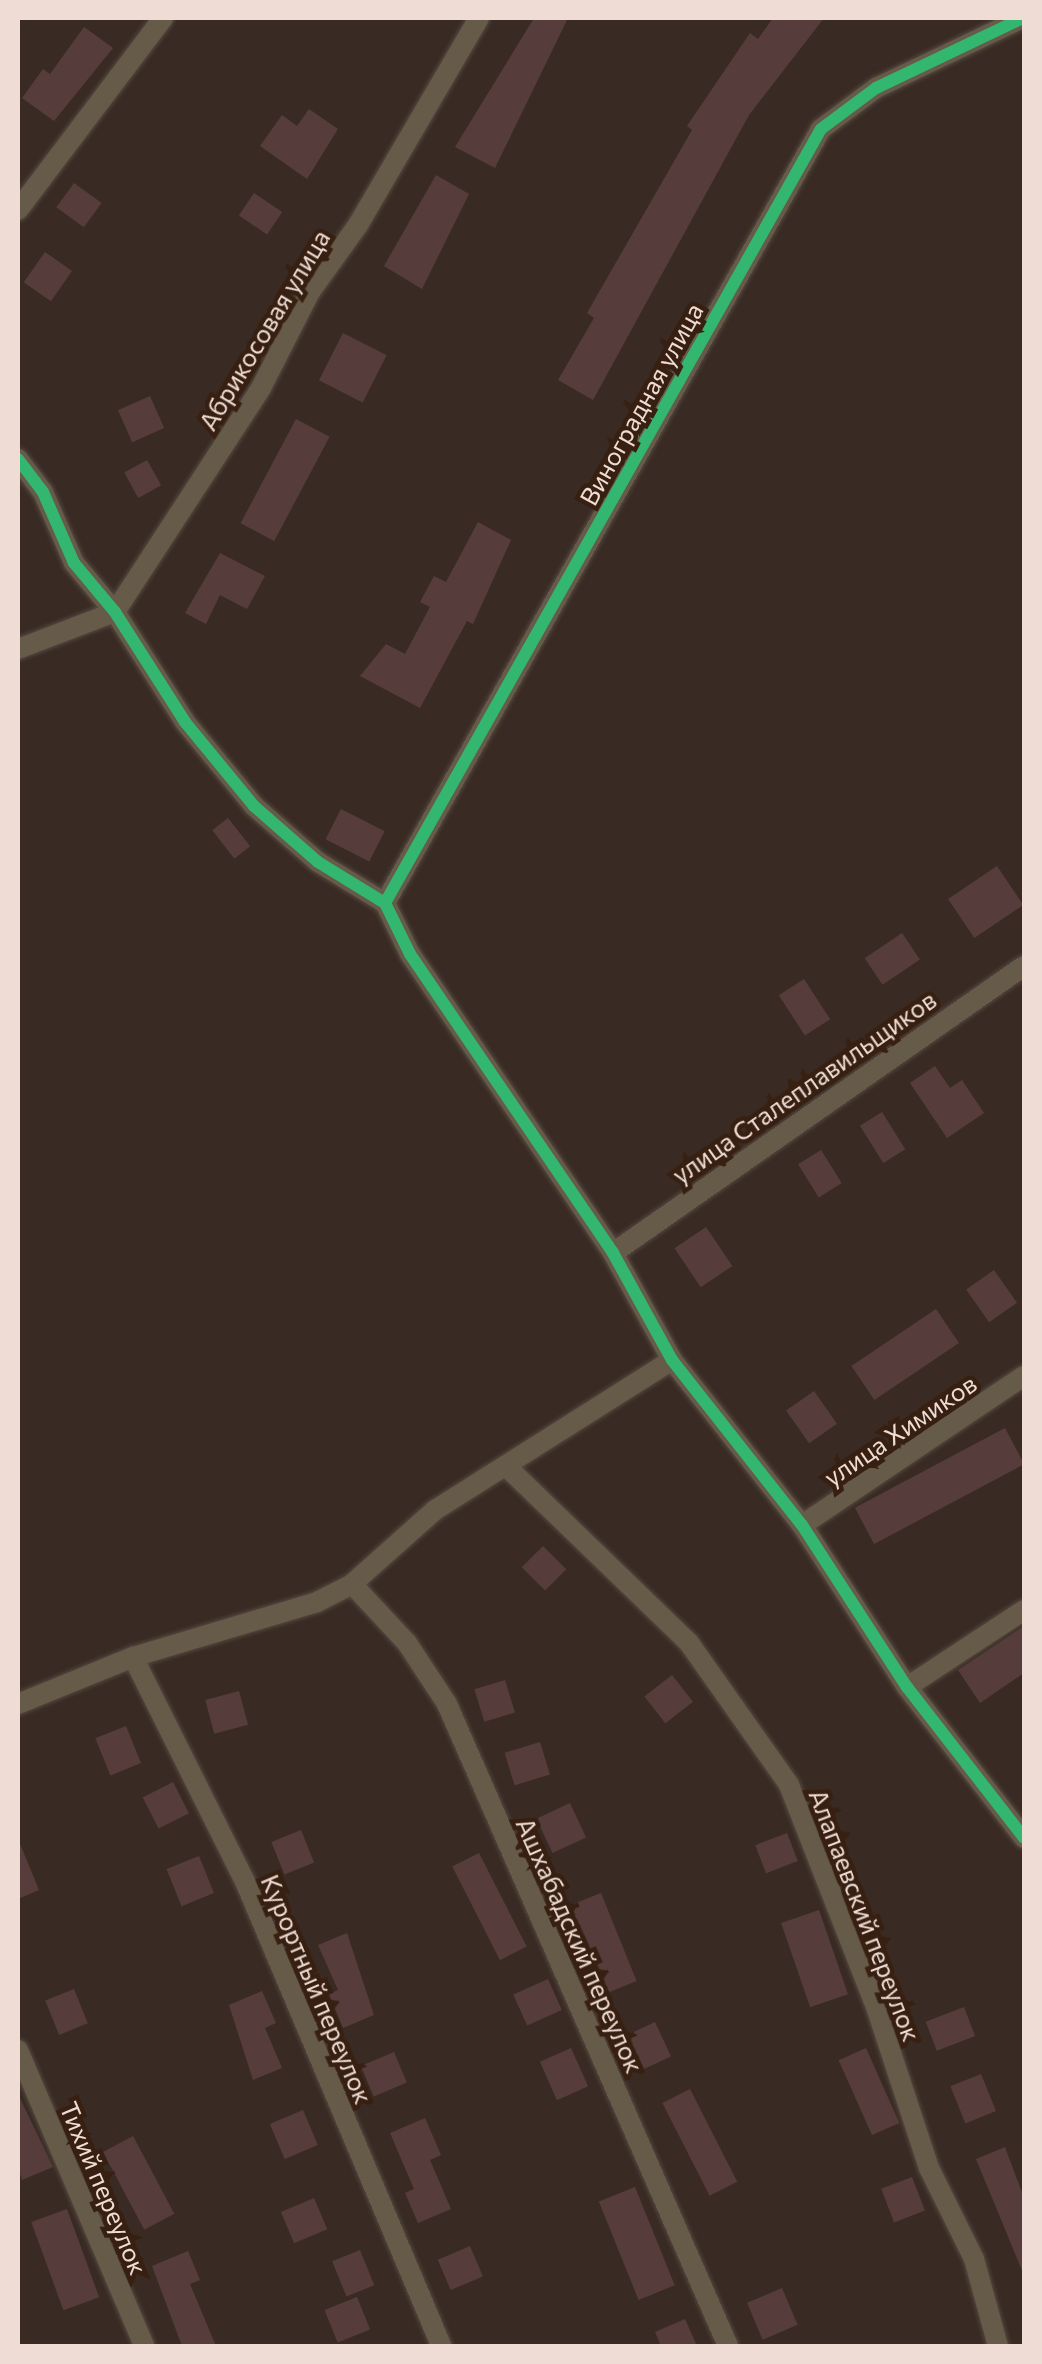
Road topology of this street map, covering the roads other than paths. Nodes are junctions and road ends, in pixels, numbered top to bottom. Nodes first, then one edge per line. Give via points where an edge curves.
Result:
1 (163, 18) edge
2 (479, 18) edge
3 (1023, 18) edge
4 (18, 210) edge
5 (18, 460) edge
6 (115, 612) junction
7 (18, 649) edge
8 (384, 903) junction
9 (1024, 966) edge
10 (613, 1253) junction
11 (672, 1360) junction
12 (1024, 1376) edge
13 (509, 1469) junction
14 (802, 1525) junction
15 (352, 1584) junction
16 (1024, 1610) edge
17 (133, 1657) junction
18 (906, 1686) junction
19 (18, 1704) edge
20 (1024, 1838) edge
21 (18, 2050) edge
22 (144, 2346) edge
23 (442, 2346) edge
24 (728, 2346) edge
25 (998, 2346) edge

1 - 4 street
2 - 6 street, Абрикосовая улица via 358,225 310,292 261,388
3 - 8 street, Виноградная улица via 876,88 821,129
5 - 6 street via 44,492 74,563
6 - 7 street
6 - 8 street via 185,722 254,806 318,862
8 - 10 street via 410,954
9 - 10 street, улица Сталеплавильщиков
10 - 11 street
11 - 13 street
11 - 14 street
12 - 14 street, улица Химиков
13 - 15 street via 435,1510
13 - 25 street, Алапаевский переулок via 688,1643 789,1785 877,2010 929,2168 974,2259
14 - 18 street
15 - 17 street via 317,1602
15 - 24 street, Ашхабадский переулок via 407,1643 447,1704
16 - 18 street
17 - 19 street
17 - 23 street, Курортный переулок via 247,1886
18 - 20 street
21 - 22 street, Тихий переулок

